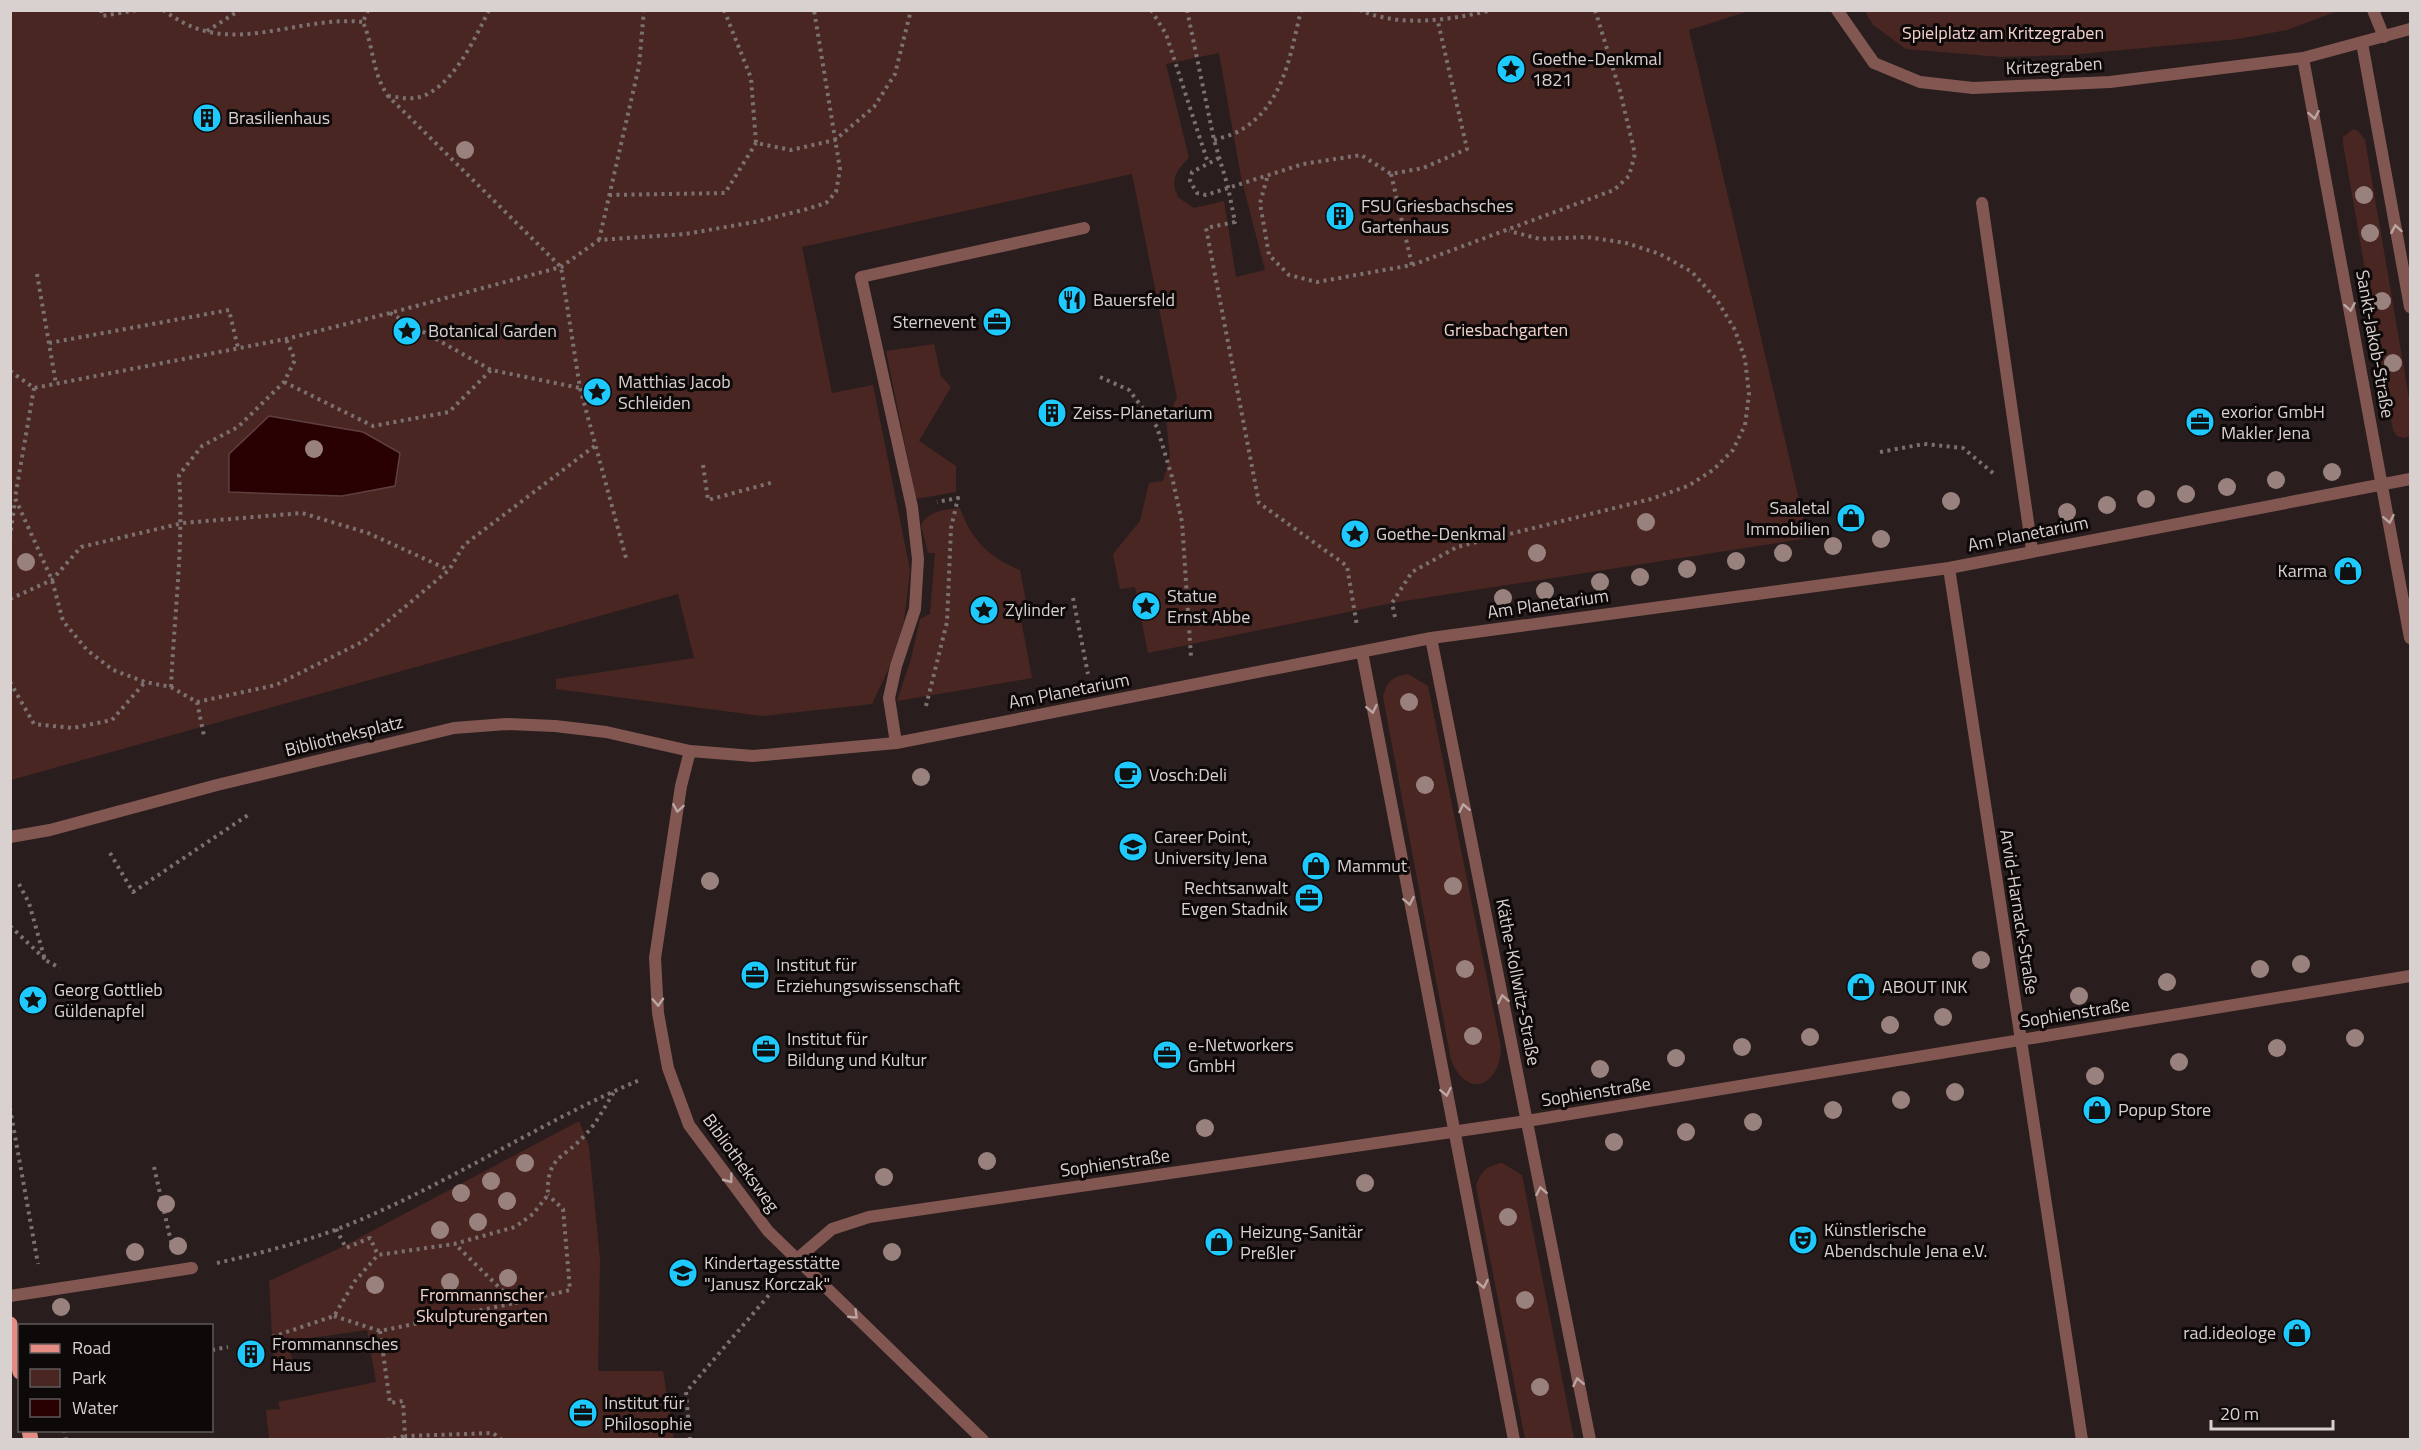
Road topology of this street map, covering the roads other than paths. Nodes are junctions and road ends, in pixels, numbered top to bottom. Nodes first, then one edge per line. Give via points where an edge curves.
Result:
1 (1837, 10) edge
2 (2373, 10) edge
3 (2410, 29) edge
4 (2384, 37) junction
5 (2362, 43) junction
6 (2303, 58) junction
7 (1982, 203) dead end
8 (1084, 228) dead end
9 (2410, 307) edge
10 (2410, 479) edge
11 (2382, 484) junction
12 (2032, 550) junction
13 (1949, 568) junction
14 (1431, 638) junction
15 (2410, 638) edge
16 (1362, 652) junction
17 (896, 742) junction
18 (690, 751) junction
19 (10, 837) edge
20 (2410, 976) edge
21 (2021, 1041) junction
22 (1527, 1121) junction
23 (1454, 1132) junction
24 (796, 1259) junction
25 (192, 1269) road end
26 (10, 1296) edge
27 (10, 1324) edge
28 (18, 1362) edge
29 (983, 1440) edge
30 (1514, 1440) edge
31 (1590, 1440) edge
32 (2082, 1440) edge

1 - 6 street, Kritzegraben via 1874,63 1920,82 1973,88 2110,82
2 - 4 street
3 - 4 street, Kritzegraben
4 - 5 street, Kritzegraben
5 - 6 street, Kritzegraben
9 -> 5 street
6 -> 11 street, Sankt-Jakob-Straße
7 - 12 street
8 - 17 street via 861,277 912,507 918,559 915,609 889,698
10 - 11 street, Am Planetarium
11 - 12 street, Am Planetarium
11 -> 15 street, Sankt-Jakob-Straße
12 - 13 street, Am Planetarium
13 - 14 street, Am Planetarium
13 - 21 street, Arvid-Harnack-Straße
14 - 16 street, Am Planetarium
22 -> 14 street, Käthe-Kollwitz-Straße
16 - 17 street, Am Planetarium
16 -> 23 street
17 - 18 street, Am Planetarium via 753,756
18 - 19 street, Bibliotheksplatz via 606,732 555,726 506,723 454,728
18 -> 24 street, Bibliotheksweg via 681,786 656,958 658,1013 668,1068 689,1125 768,1231
20 - 21 street, Sophienstraße
21 - 22 street, Sophienstraße
21 - 32 street, Arvid-Harnack-Straße
22 - 23 street, Sophienstraße
31 -> 22 street, Käthe-Kollwitz-Straße
23 - 24 street, Sophienstraße via 869,1217 832,1229
23 -> 30 street
24 -> 29 street, Bibliotheksweg
25 - 26 street
27 - 28 main road

